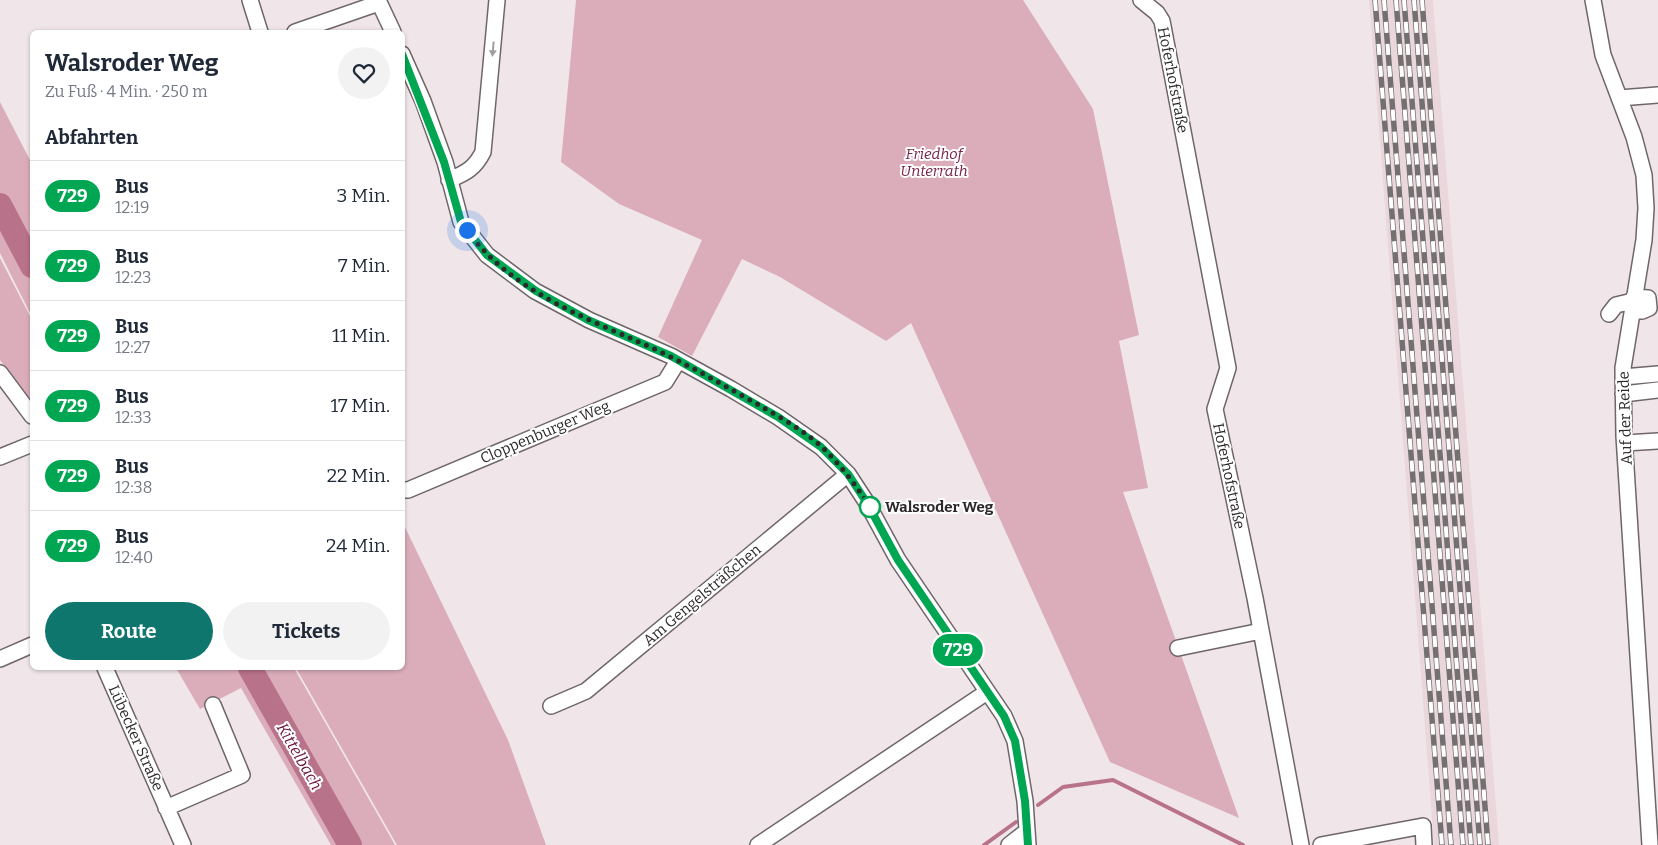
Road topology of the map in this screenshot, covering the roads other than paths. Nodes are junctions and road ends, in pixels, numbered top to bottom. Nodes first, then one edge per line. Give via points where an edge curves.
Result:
1 (250, 0) edge
2 (497, 0) edge
3 (1141, 0) edge
4 (1593, 0) edge
5 (378, 2) edge
6 (259, 30) edge
7 (301, 30) edge
8 (392, 30) edge
9 (405, 61) edge
10 (1658, 96) edge
11 (1619, 98) junction
12 (449, 180) junction
13 (1633, 303) junction
14 (1609, 314) dead end
15 (678, 361) junction
16 (0, 373) edge
17 (1658, 374) edge
18 (1623, 377) junction
19 (1658, 390) edge
20 (1623, 394) junction
21 (30, 413) edge
22 (1658, 440) edge
23 (1625, 443) junction
24 (30, 445) edge
25 (0, 458) edge
26 (848, 474) junction
27 (405, 490) edge
28 (1261, 632) junction
29 (30, 646) edge
30 (1178, 648) dead end
31 (0, 659) edge
32 (106, 670) edge
33 (987, 692) junction
34 (213, 705) dead end
35 (551, 706) dead end
36 (166, 808) junction
37 (1653, 813) edge
38 (1027, 838) edge
39 (181, 844) edge
40 (758, 845) edge
41 (1009, 845) edge
42 (1301, 845) edge
43 (1322, 845) edge
44 (1424, 845) edge
45 (1650, 845) edge

1 - 6 street
2 -> 12 street via 483,152 468,172
3 - 28 street, Hoferhofstraße via 1157,13 1162,22 1225,348 1228,368 1215,409
4 - 11 street, Auf der Reide via 1603,55
5 - 7 street
5 - 8 street
9 - 12 street via 423,101
10 - 11 street
11 - 13 street, Auf der Reide via 1644,175 1644,240
12 - 15 street via 461,222 487,255 536,291 588,320
13 - 14 street via 1616,304
13 - 18 street, Auf der Reide
15 - 26 street via 790,425 821,447
15 - 27 street, Cloppenburger Weg via 665,382
16 - 21 street
17 - 18 street
18 - 20 street, Auf der Reide
19 - 20 street
20 - 23 street, Auf der Reide
22 - 23 street
23 - 37 street, Auf der Reide
24 - 25 street
26 - 33 street via 898,560
26 - 35 street, Am Gengelsträßchen via 586,691
28 - 30 street
28 - 42 street, Hoferhofstraße
29 - 31 street
32 - 36 street, Lübecker Straße
33 - 38 street via 1004,716 1015,741
33 - 40 street
34 - 36 street, Lübecker Straße via 242,775
36 - 39 street, Lübecker Straße
37 - 45 street, Auf der Reide
38 - 41 street
43 - 44 street via 1423,826

